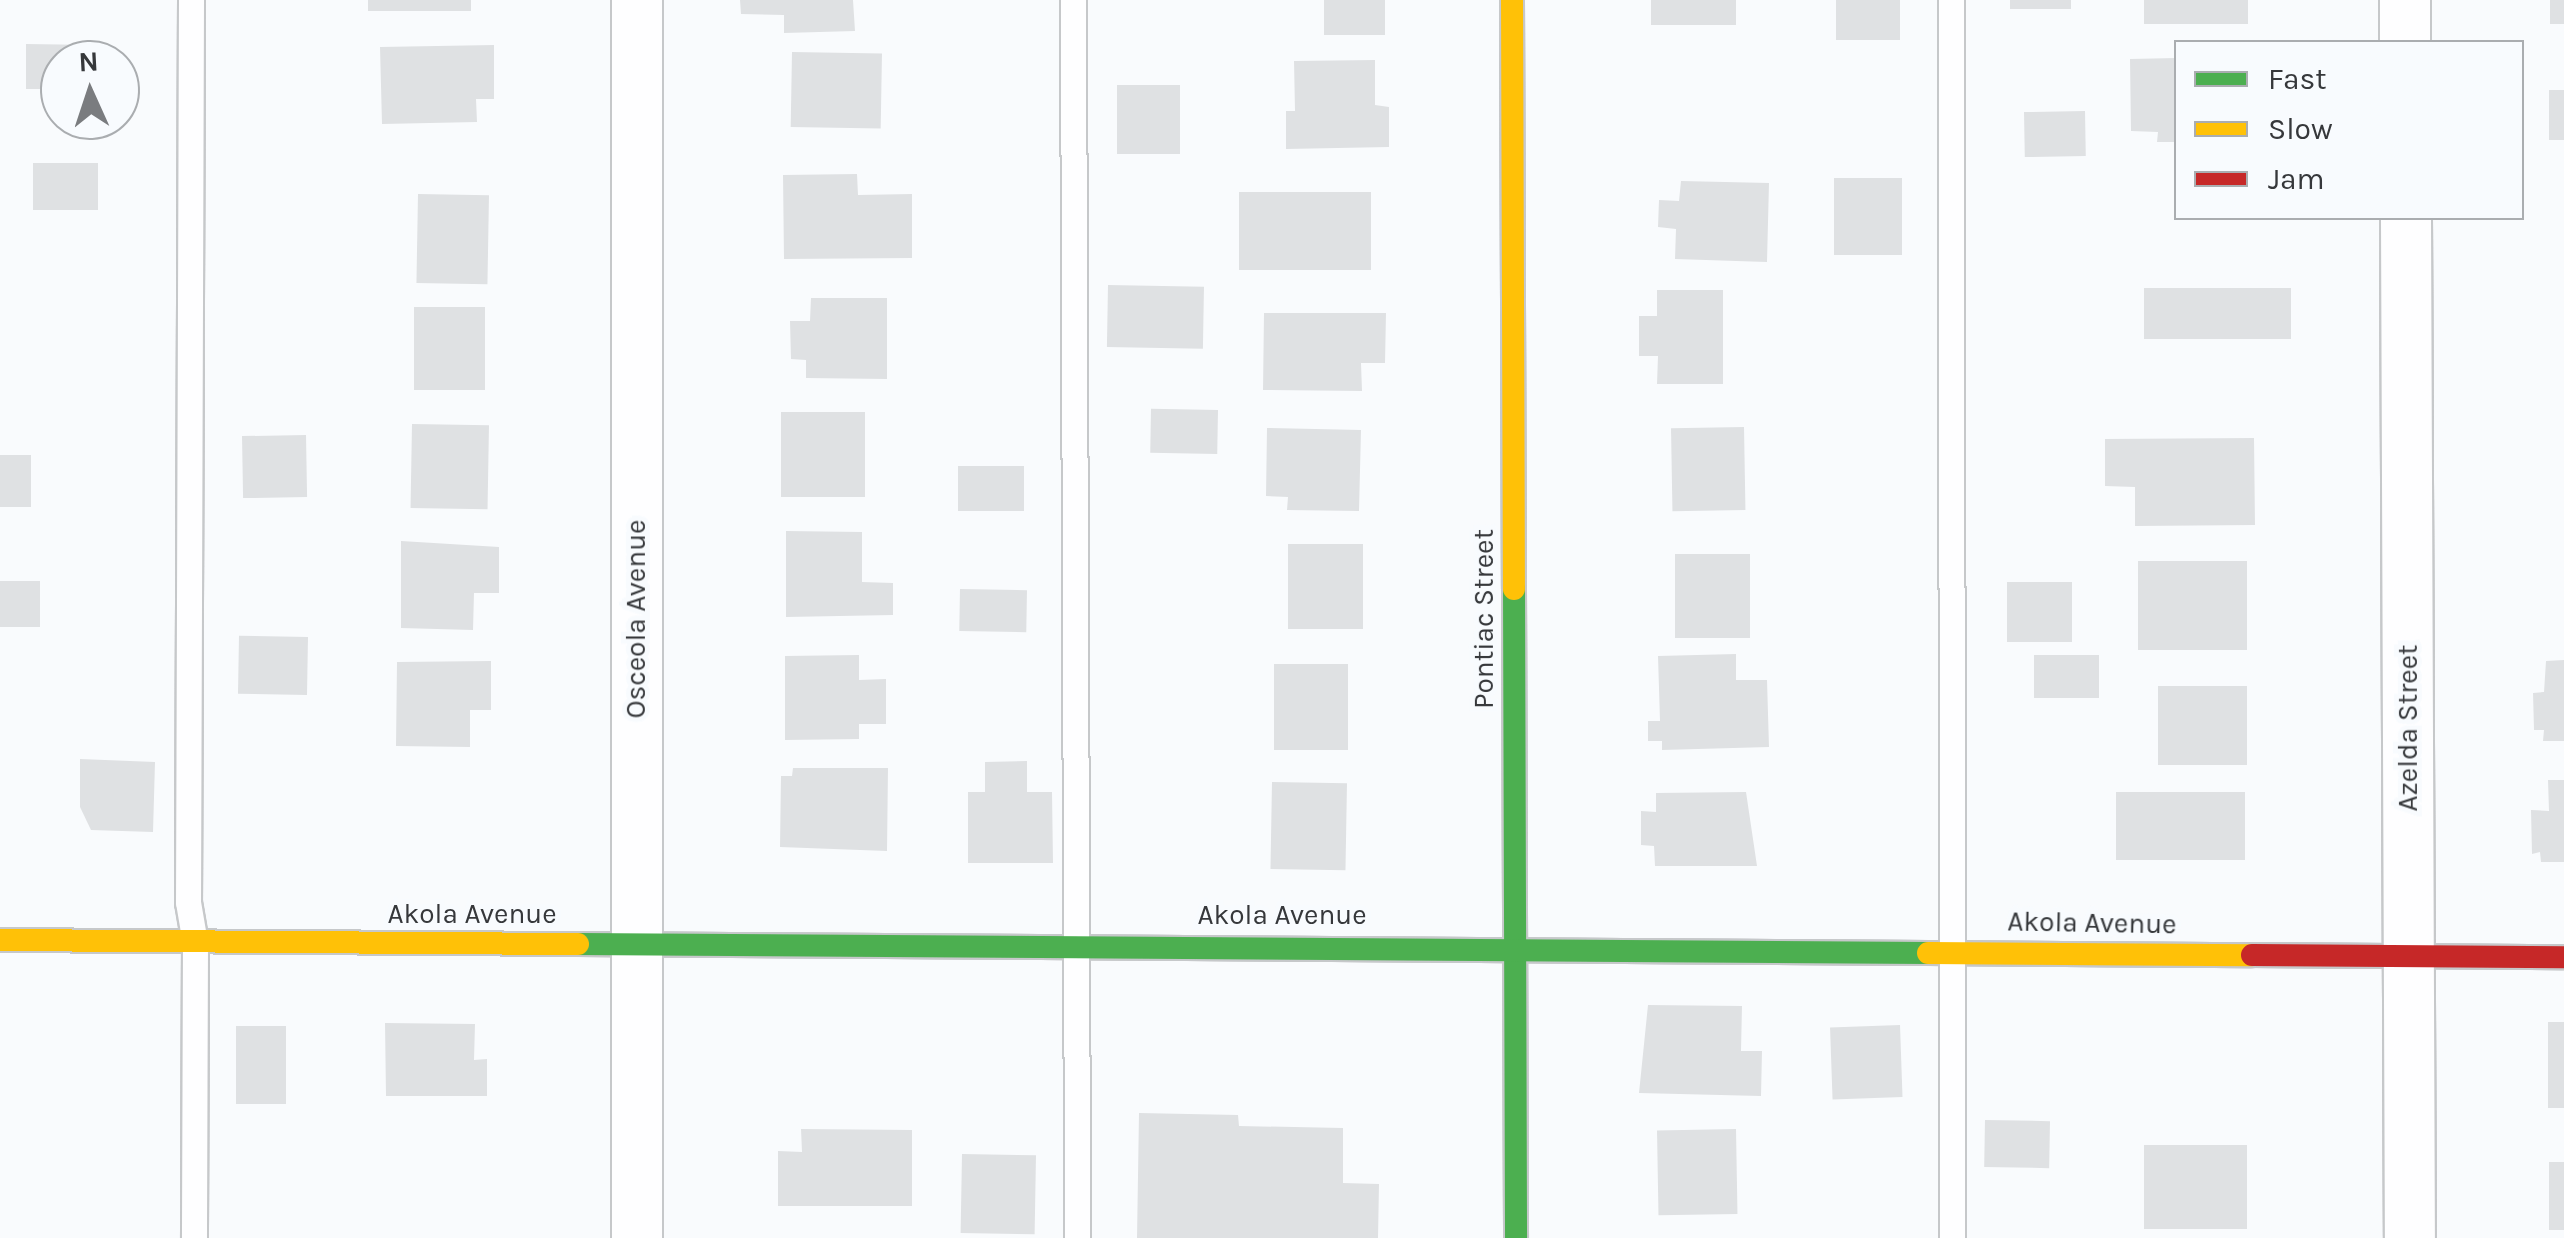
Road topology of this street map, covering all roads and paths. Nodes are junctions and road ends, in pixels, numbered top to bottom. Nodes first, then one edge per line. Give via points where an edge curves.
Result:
1 (191, 0) edge
2 (638, 0) edge
3 (1073, 0) edge
4 (1512, 0) edge
5 (1951, 0) edge
6 (2405, 0) edge
7 (2405, 40) edge
8 (2406, 220) edge
9 (0, 940) edge
10 (195, 942) junction
11 (636, 945) junction
12 (1072, 945) junction
13 (1515, 946) junction
14 (1951, 951) junction
15 (2409, 957) junction
16 (2564, 957) edge
17 (194, 1238) edge
18 (637, 1238) edge
19 (1077, 1238) edge
20 (1516, 1238) edge
21 (1952, 1238) edge
22 (2410, 1238) edge

1 - 10 lane via 188,902
2 - 11 street, Osceola Avenue
3 - 12 lane
4 - 13 street, Pontiac Street
5 - 14 lane
6 - 7 street
8 - 15 street, Azelda Street
9 - 10 street, Akola Avenue
10 - 11 street, Akola Avenue
10 - 17 lane
11 - 12 street, Akola Avenue
11 - 18 street, Osceola Avenue
12 - 13 street, Akola Avenue
12 - 19 lane
13 - 14 street, Akola Avenue
13 - 20 street, Pontiac Street
14 - 15 street, Akola Avenue
14 - 21 lane
15 - 16 street, Akola Avenue
15 - 22 street, Azelda Street

